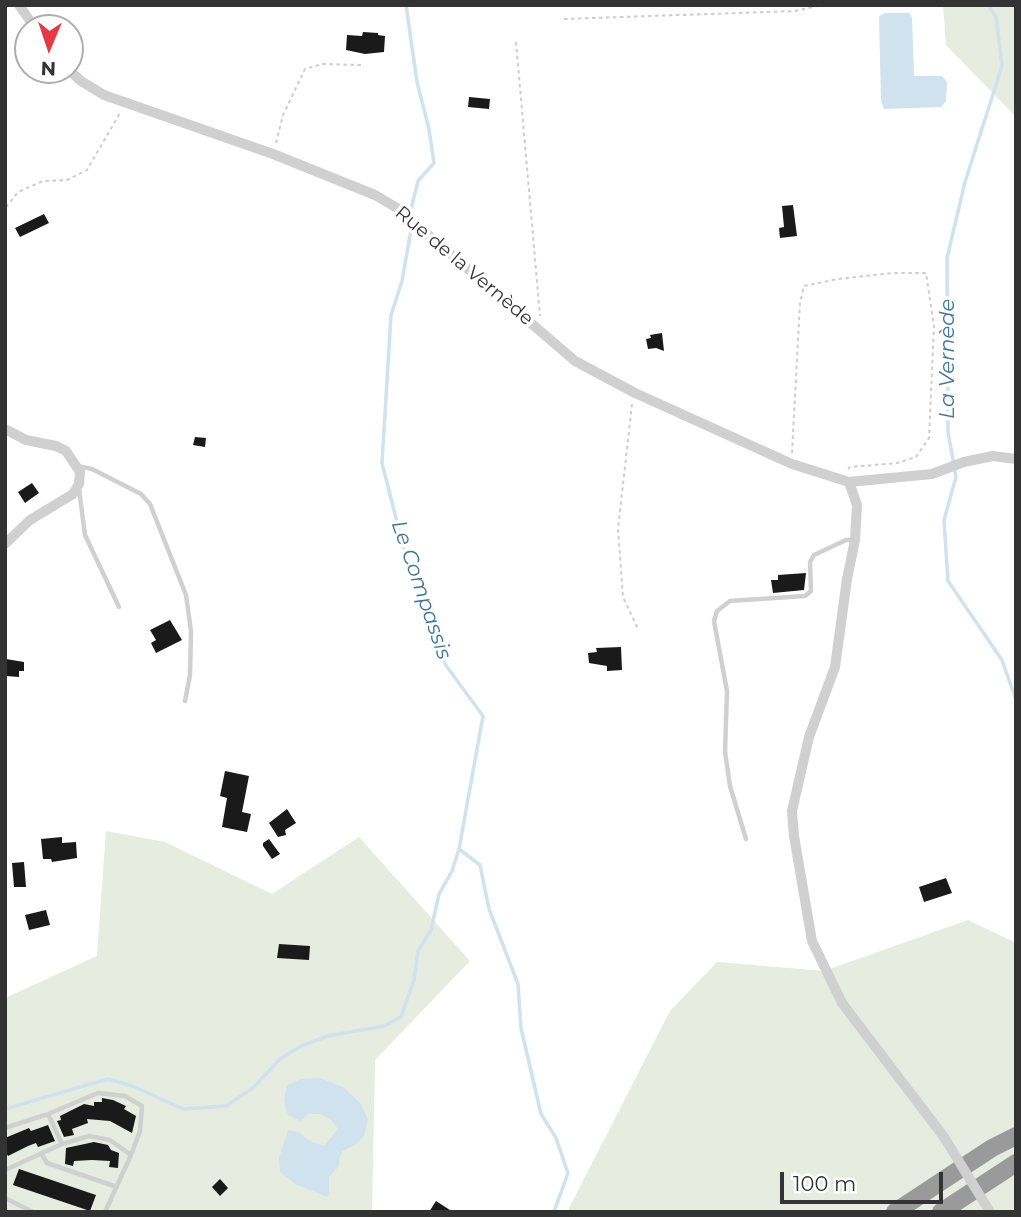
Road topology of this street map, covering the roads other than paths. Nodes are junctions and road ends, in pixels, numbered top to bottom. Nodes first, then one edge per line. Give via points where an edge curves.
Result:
1 (84, 83) edge
2 (5, 429) edge
3 (1016, 459) edge
4 (77, 466) junction
5 (849, 482) junction
6 (79, 484) junction
7 (855, 540) junction
8 (5, 544) edge
9 (119, 607) dead end
10 (185, 701) dead end
11 (746, 839) dead end
12 (48, 1114) junction
13 (5, 1128) edge
14 (1016, 1136) edge
15 (62, 1144) junction
16 (41, 1153) junction
17 (131, 1155) junction
18 (1016, 1163) edge
19 (5, 1170) edge
20 (117, 1187) junction
21 (5, 1198) edge
22 (33, 1212) edge
23 (105, 1212) edge
24 (895, 1212) edge
25 (941, 1212) edge
26 (990, 1212) edge

1 - 5 street, Rue de la Vernède via 124,103 375,195 397,208 575,361 792,464
2 - 4 street via 66,451
3 - 5 street via 993,456 915,476
4 - 6 street
4 - 10 lane via 141,494 150,504 186,595 191,631
5 - 7 street via 857,505
6 - 8 street via 73,494 30,520
6 - 9 lane via 85,535
7 - 11 lane via 814,555 811,591 805,596 730,601 717,611 714,621 727,691 725,752
7 - 26 street, bridge via 835,667 810,737 792,811 811,941 842,1003 944,1137
12 - 13 lane
12 - 15 lane
12 - 17 lane via 98,1093 125,1096 142,1106
14 - 24 highway
15 - 16 lane
15 - 17 lane via 89,1136 110,1140
16 - 19 lane
16 - 20 lane via 47,1163
17 - 20 lane
18 - 25 highway
20 - 23 lane
21 - 22 lane

